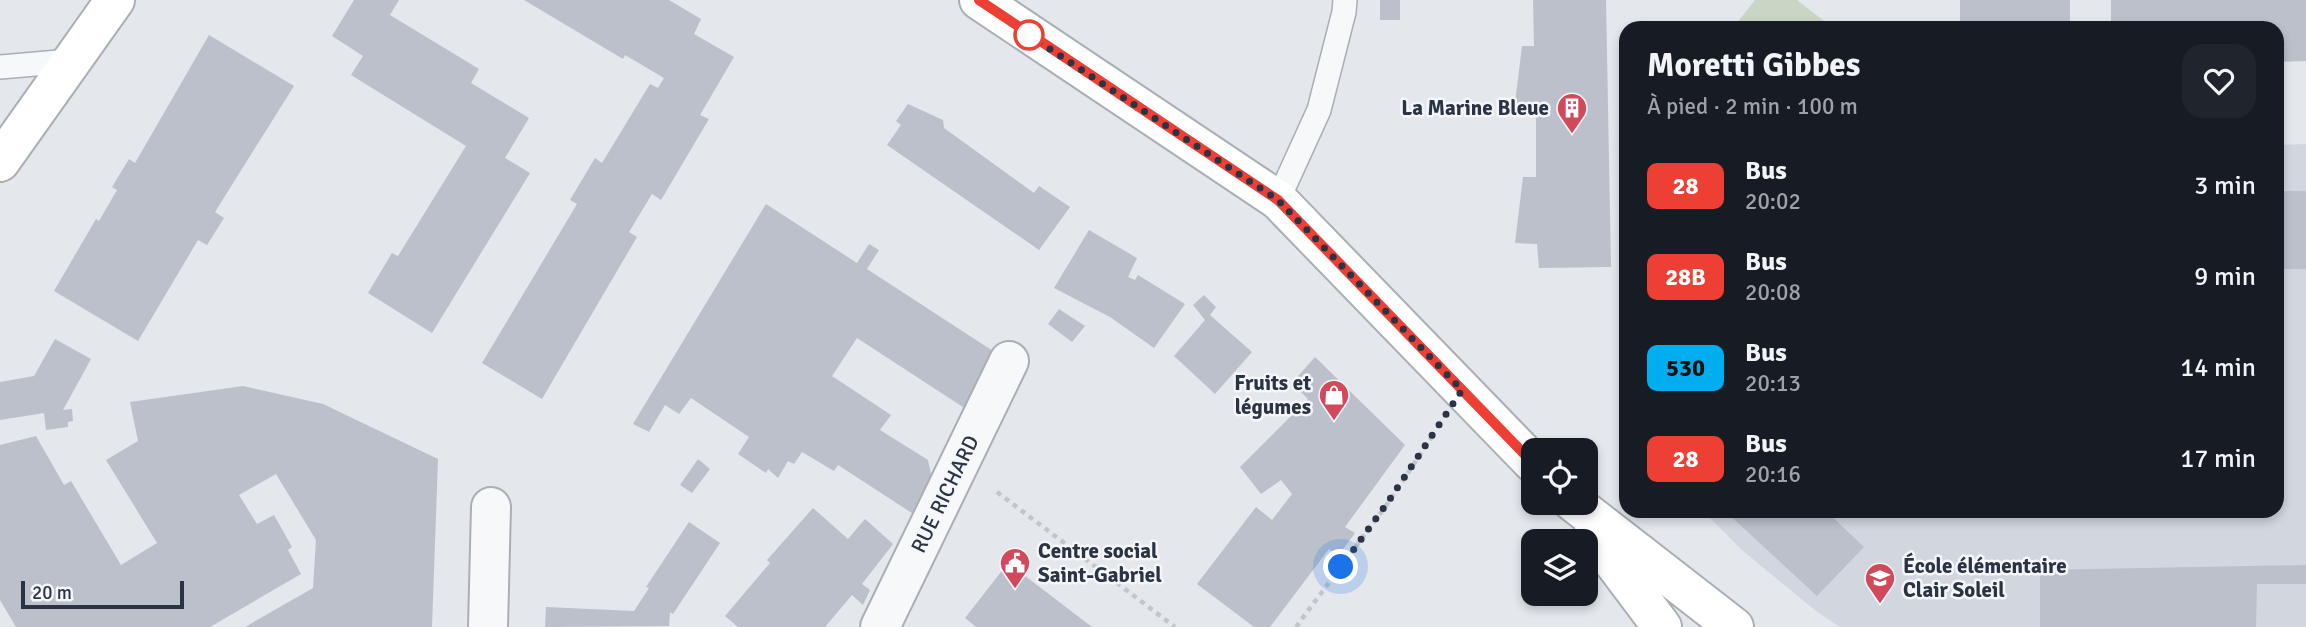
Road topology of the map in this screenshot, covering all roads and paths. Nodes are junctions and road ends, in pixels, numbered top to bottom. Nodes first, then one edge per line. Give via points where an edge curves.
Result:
1 (115, 0) edge
2 (979, 0) edge
3 (1345, 0) edge
4 (70, 61) junction
5 (0, 66) edge
6 (0, 162) edge
7 (1278, 200) junction
8 (1009, 361) dead end
9 (1462, 390) junction
10 (1521, 451) edge
11 (960, 464) junction
12 (491, 508) dead end
13 (1580, 515) edge
14 (1588, 515) edge
15 (488, 627) edge
16 (880, 627) edge
17 (1175, 627) edge
18 (1296, 627) edge
19 (1662, 627) edge
20 (1734, 627) edge

1 - 4 street
2 - 7 street
3 - 7 lane via 1319,110
4 - 5 lane
4 - 6 street
7 - 9 street
8 - 11 street, RUE RICHARD
9 - 10 street
9 - 18 path via 1380,514
11 - 16 street, RUE RICHARD
11 - 17 path
12 - 15 street
13 - 19 street
14 - 20 street

